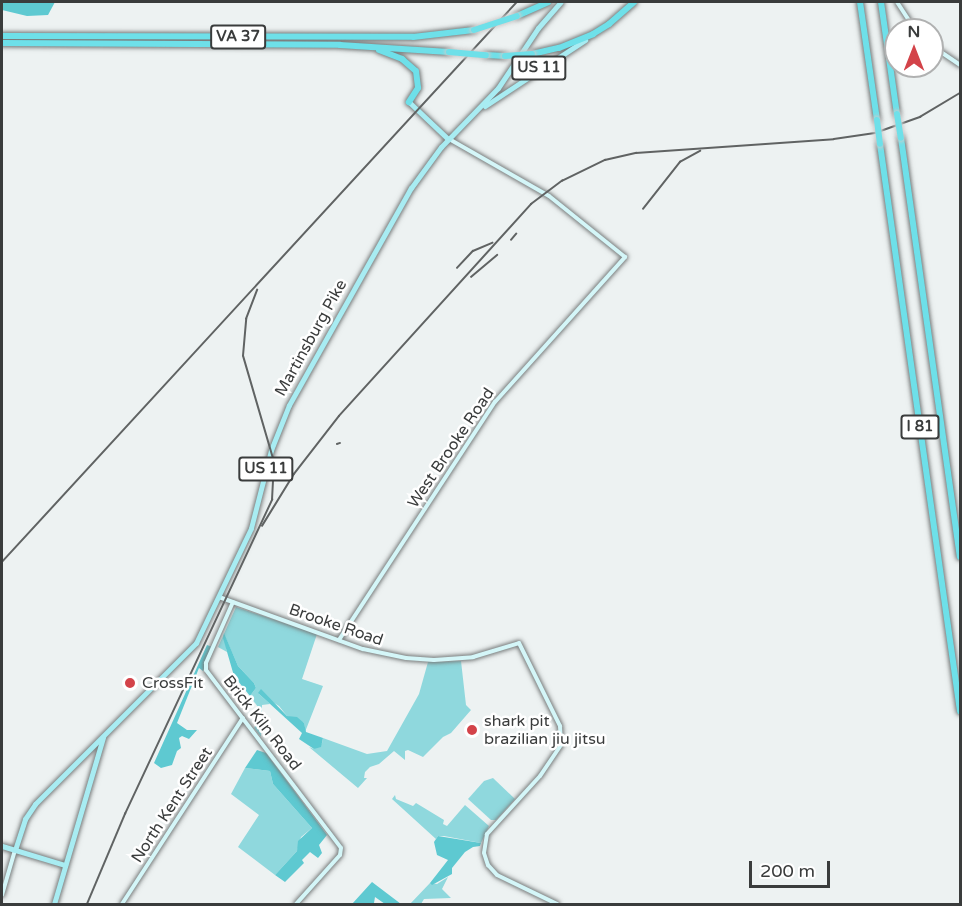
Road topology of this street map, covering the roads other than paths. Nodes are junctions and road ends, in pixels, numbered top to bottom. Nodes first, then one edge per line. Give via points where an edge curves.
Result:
1 (548, 2) edge
2 (561, 2) edge
3 (634, 2) edge
4 (860, 2) edge
5 (882, 2) edge
6 (897, 2) edge
7 (907, 18) edge
8 (609, 24) junction
9 (2, 36) edge
10 (2, 43) edge
11 (280, 45) junction
12 (944, 54) edge
13 (960, 65) edge
14 (409, 102) joint
15 (472, 116) junction
16 (448, 139) junction
17 (960, 557) edge
18 (219, 597) junction
19 (233, 602) junction
20 (339, 640) junction
21 (960, 711) edge
22 (243, 718) junction
23 (101, 740) junction
24 (2, 846) edge
25 (15, 850) junction
26 (65, 865) junction
27 (2, 895) edge
28 (54, 904) edge
29 (122, 904) edge
30 (296, 904) edge
31 (557, 904) edge

1 - 9 highway, VA 37, bridge via 474,30 413,38
2 - 15 main road, US 11 via 538,28 504,81
3 - 8 highway, US 11
4 - 21 highway, I 81, bridge
5 - 17 highway, I 81, bridge
6 - 7 street
8 - 11 highway, VA 37, bridge via 570,44 505,56
8 - 15 main road, US 11
10 - 11 highway, VA 37
11 - 14 highway via 372,49 395,56 417,75 417,91
12 - 13 street
14 - 16 main road
15 - 16 main road, Martinsburg Pike / US 11
16 - 18 main road, Martinsburg Pike / US 11 via 411,188 289,405 271,450 250,528
16 - 20 street, West Brooke Road via 549,196 625,257 495,402
18 - 19 street, Brooke Road
18 - 23 main road, US 11 via 190,649
19 - 20 street, Brooke Road
19 - 22 street, Brick Kiln Road via 205,668
20 - 31 street, Brooke Road via 386,655 434,660 480,656 519,643 560,726 562,740 559,752 489,831 484,852 496,875
22 - 29 street, North Kent Street
22 - 30 street, Brick Kiln Road via 342,850
23 - 25 main road, US 11 via 30,810
23 - 26 main road, US 11
24 - 25 main road
25 - 26 main road
25 - 27 street
26 - 28 main road, US 11

